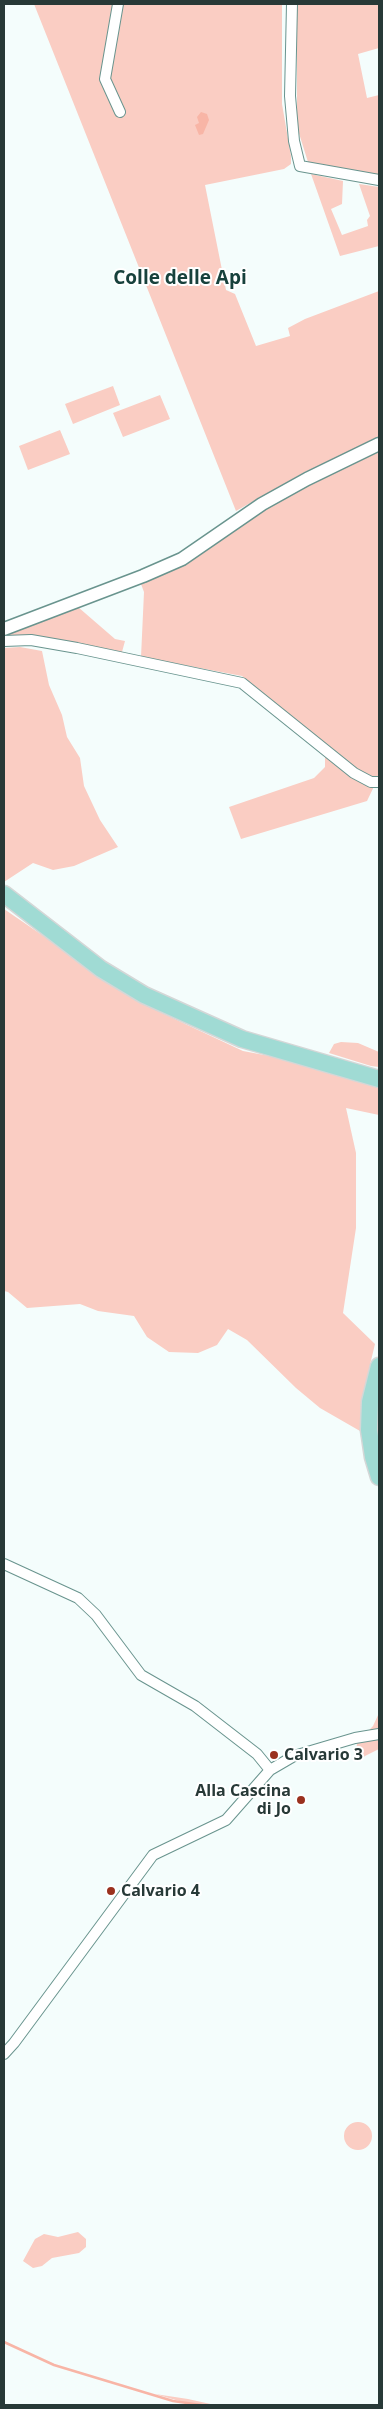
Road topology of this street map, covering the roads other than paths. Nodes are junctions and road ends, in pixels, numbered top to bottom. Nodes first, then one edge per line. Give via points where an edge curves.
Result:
1 (118, 4) edge
2 (292, 4) edge
3 (120, 112) dead end
4 (379, 180) edge
5 (379, 444) edge
6 (4, 629) edge
7 (4, 641) edge
8 (379, 782) edge
9 (4, 894) edge
10 (379, 1079) edge
11 (379, 1366) edge
12 (379, 1477) edge
13 (4, 1564) edge
14 (379, 1734) edge
15 (270, 1770) junction
16 (4, 2054) edge

1 - 3 street via 105,79
2 - 4 street via 290,96 300,166
5 - 6 street via 262,504 182,559
7 - 8 street via 31,640 68,646 242,683 354,773 371,782
9 - 10 main road via 101,969 144,995 242,1038
11 - 12 main road via 370,1402 369,1430
13 - 15 street via 78,1598 96,1615 141,1676 195,1706 257,1754
14 - 15 street via 294,1756
15 - 16 street via 226,1820 153,1855

